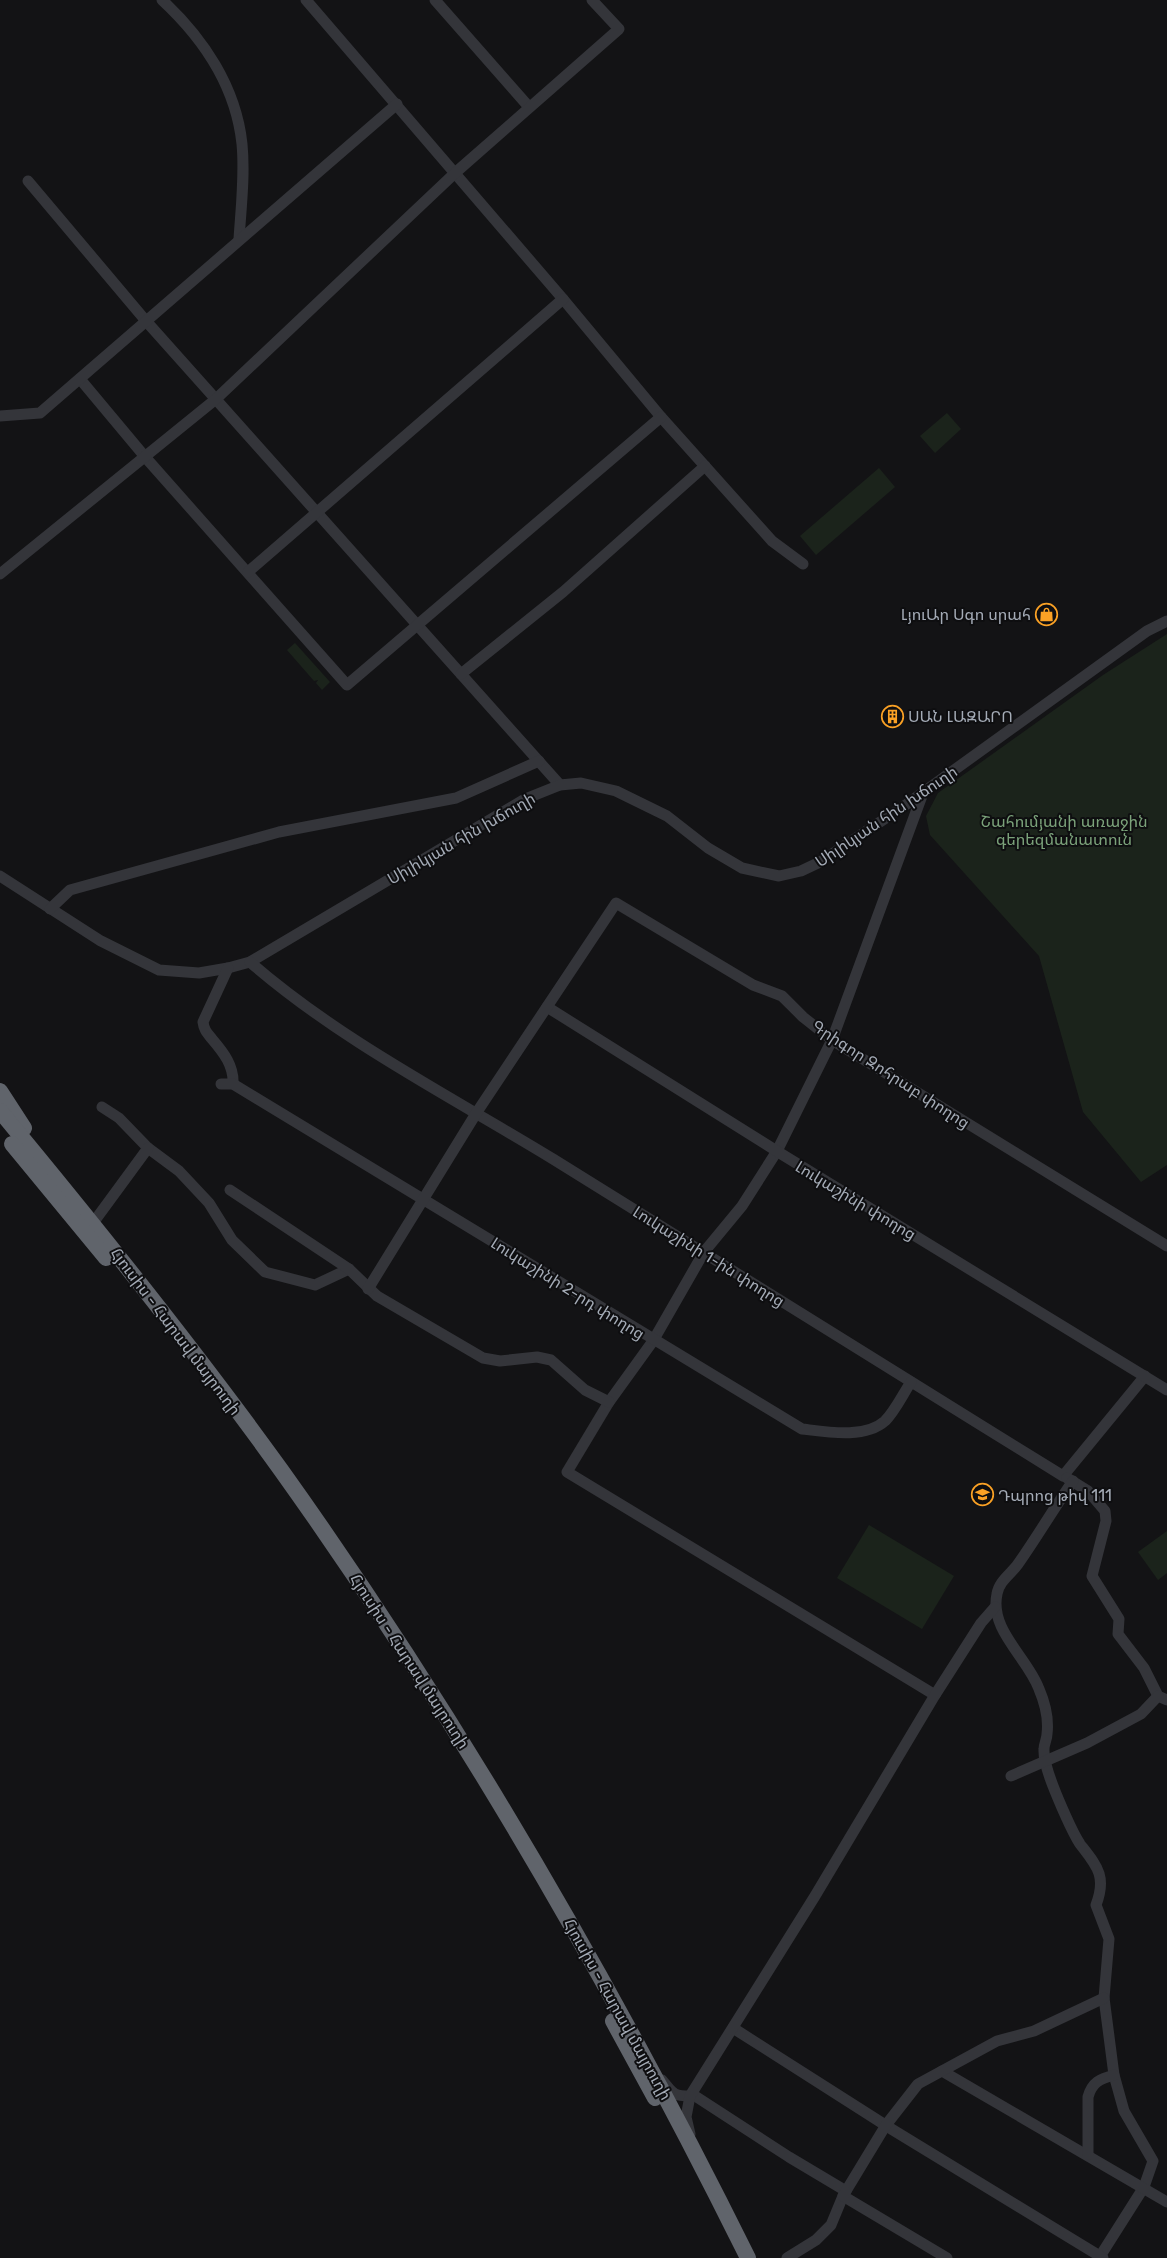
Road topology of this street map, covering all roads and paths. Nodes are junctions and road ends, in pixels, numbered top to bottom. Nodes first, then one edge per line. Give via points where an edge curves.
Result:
1 (162, 0) edge
2 (306, 0) edge
3 (435, 0) edge
4 (592, 0) edge
5 (397, 104) junction
6 (529, 107) junction
7 (455, 172) junction
8 (28, 181) dead end
9 (239, 239) junction
10 (564, 299) junction
11 (146, 321) junction
12 (80, 379) junction
13 (216, 399) junction
14 (0, 416) edge
15 (662, 417) junction
16 (146, 458) junction
17 (705, 466) junction
18 (317, 513) junction
19 (803, 564) dead end
20 (248, 572) junction
21 (0, 574) edge
22 (1167, 621) edge
23 (418, 623) junction
24 (461, 674) junction
25 (539, 761) junction
26 (560, 785) junction
27 (923, 793) junction
28 (0, 876) edge
29 (50, 909) junction
30 (250, 962) junction
31 (228, 968) junction
32 (547, 1007) junction
33 (832, 1040) junction
34 (220, 1084) dead end
35 (233, 1084) junction
36 (0, 1091) edge
37 (102, 1107) dead end
38 (0, 1111) edge
39 (477, 1112) junction
40 (0, 1129) edge
41 (148, 1148) junction
42 (31, 1149) junction
43 (777, 1151) junction
44 (230, 1190) dead end
45 (425, 1199) junction
46 (93, 1223) junction
47 (1167, 1246) edge
48 (704, 1252) junction
49 (349, 1269) junction
50 (368, 1289) junction
51 (653, 1341) junction
52 (1145, 1376) junction
53 (911, 1382) junction
54 (1167, 1390) edge
55 (609, 1402) junction
56 (1068, 1479) junction
57 (996, 1607) junction
58 (936, 1695) junction
59 (1162, 1698) edge
60 (1045, 1763) junction
61 (1011, 1776) dead end
62 (1104, 1998) junction
63 (734, 2028) junction
64 (651, 2067) junction
65 (942, 2071) junction
66 (1114, 2075) junction
67 (691, 2095) junction
68 (886, 2125) junction
69 (695, 2154) junction
70 (1088, 2154) junction
71 (1144, 2187) junction
72 (844, 2194) junction
73 (1167, 2202) edge
74 (1101, 2257) edge
75 (737, 2258) edge
76 (748, 2258) edge
77 (787, 2258) edge
78 (947, 2258) edge

1 - 9 street via 201,43 231,96 242,144
2 - 5 street
3 - 6 street
4 - 6 street via 619,29
5 - 7 street
5 - 9 street
6 - 7 street
7 - 10 street
7 - 13 street
8 - 11 street
9 - 11 street
10 - 15 street
10 - 18 street
11 - 12 street
11 - 13 street
12 - 14 street via 40,413
12 - 16 street
13 - 16 street
13 - 18 street
15 - 17 street
15 - 23 street
16 - 20 street
16 - 21 street
17 - 19 street via 772,541
17 - 24 street via 563,592
18 - 20 street
18 - 23 street
20 - 23 street via 347,685
22 - 27 street, Սիլիկյան հին խճուղի via 1147,631
23 - 24 street
24 - 25 street
25 - 26 street
25 - 29 street via 456,798 273,833 70,890
26 - 27 street, Սիլիկյան հին խճուղի via 581,783 616,791 667,816 708,848 742,868 779,876 820,862
26 - 30 street, Սիլիկյան հին խճուղի via 525,799
27 - 33 street
28 - 29 street, Սիլիկյան հին խճուղի
29 - 31 street, Սիլիկյան հին խճուղի via 101,941 159,970 199,973
30 - 31 street, Սիլիկյան հին խճուղի
30 - 39 street, Լուկաշինի 1-ին փողոց via 286,993 360,1045
31 - 35 street via 203,1022 204,1029 234,1070
32 - 33 street, Գրիգոր Զոհրաբ փողոց via 616,903 753,985 782,996
32 - 39 street
32 - 43 street, Լուկաշինի փողոց
33 - 43 street
33 - 47 street, Գրիգոր Զոհրաբ փողոց
34 - 35 street
35 - 45 street, Լուկաշինի 2-րդ փողոց
36 - 42 highway via 23,1124
37 - 41 street via 119,1118
38 - 42 highway, Հյուսիս - Հարավ մայրուղի
39 - 45 street
39 - 48 street, Լուկաշինի 1-ին փողոց
40 - 75 highway, Հյուսիս - Հարավ մայրուղի via 128,1284 218,1402 305,1522 392,1651 563,1930
41 - 46 street
41 - 49 street via 178,1171 209,1203 232,1240 265,1272 314,1285
42 - 46 highway, Հյուսիս - Հարավ մայրուղի
43 - 48 street via 742,1206
43 - 52 street, Լուկաշինի փողոց
44 - 49 street
45 - 50 street
45 - 51 street, Լուկաշինի 2-րդ փողոց
46 - 64 highway, Հյուսիս - Հարավ մայրուղի via 236,1408 362,1587 529,1850
48 - 51 street
48 - 53 street, Լուկաշինի 1-ին փողոց
49 - 50 street
50 - 55 street via 483,1358 500,1361 537,1357 551,1360 585,1390
51 - 53 street, Լուկաշինի 2-րդ փողոց via 802,1429 851,1434 868,1429 884,1421
51 - 55 street
52 - 54 street, Լուկաշինի փողոց
52 - 56 street
53 - 56 street, Լուկաշինի 1-ին փողոց
55 - 58 street via 567,1472
56 - 57 street via 1019,1563 1001,1584
56 - 59 street, Լուկաշինի 1-ին փողոց via 1088,1491 1106,1511 1092,1576 1118,1619 1118,1634
57 - 58 street via 981,1623
57 - 60 street via 1009,1640 1034,1676 1043,1700 1047,1717
58 - 63 street
59 - 60 street via 1141,1714
60 - 61 street
60 - 62 street via 1068,1822 1099,1872 1101,1891 1096,1905 1109,1939
62 - 65 street via 1034,2031 997,2041
62 - 66 street
63 - 67 street
63 - 68 street
64 - 67 street via 675,2095
64 - 69 highway, Հյուսիս - Հարավ մայրուղի
65 - 68 street via 918,2084
65 - 70 street
66 - 70 street via 1098,2080 1090,2088
66 - 71 street via 1124,2111 1153,2161
67 - 69 street via 686,2116
67 - 72 street
68 - 72 street
68 - 74 street
69 - 76 highway, Հյուսիս - Հարավ մայրուղի
70 - 71 street
71 - 73 street
71 - 74 street
72 - 77 street via 831,2225 816,2240
72 - 78 street

